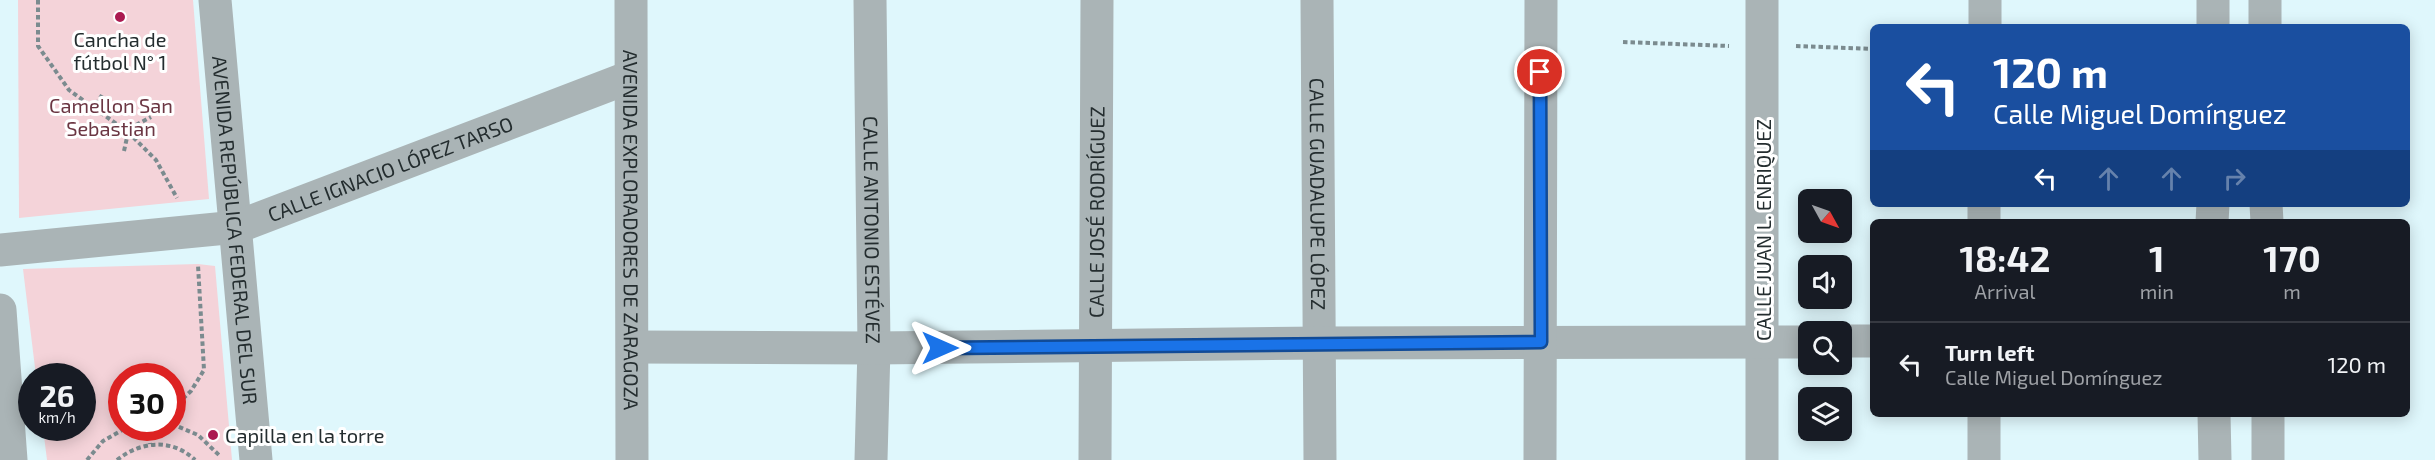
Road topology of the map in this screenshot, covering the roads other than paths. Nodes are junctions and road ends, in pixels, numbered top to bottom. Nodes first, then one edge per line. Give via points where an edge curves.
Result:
1 (215, 0) edge
2 (631, 0) edge
3 (870, 0) edge
4 (1097, 0) edge
5 (1317, 0) edge
6 (1540, 0) edge
7 (1762, 0) edge
8 (1985, 0) edge
9 (2213, 0) edge
10 (2265, 0) edge
11 (1985, 24) edge
12 (2213, 24) edge
13 (2265, 24) edge
14 (630, 77) junction
15 (237, 227) junction
16 (0, 250) edge
17 (0, 310) edge
18 (1870, 341) edge
19 (1541, 342) junction
20 (1763, 342) junction
21 (1798, 342) edge
22 (1852, 342) edge
23 (1321, 343) junction
24 (1095, 346) junction
25 (633, 347) junction
26 (874, 348) junction
27 (1984, 417) edge
28 (2214, 417) edge
29 (2268, 417) edge
30 (11, 460) edge
31 (256, 460) edge
32 (632, 460) edge
33 (871, 460) edge
34 (1095, 460) edge
35 (1320, 460) edge
36 (1540, 460) edge
37 (1762, 460) edge
38 (1984, 460) edge
39 (2215, 460) edge
40 (2268, 460) edge

1 - 15 street, AVENIDA REPÚBLICA FEDERAL DEL SUR
2 - 14 street, AVENIDA EXPLORADORES DE ZARAGOZA
3 - 26 street, CALLE ANTONIO ESTÉVEZ
4 - 24 street, CALLE JOSÉ RODRÍGUEZ
5 - 23 street, CALLE GUADALUPE LÓPEZ
6 - 19 street
7 - 20 street, CALLE JUAN L. ENRIQUEZ
8 - 11 street
9 - 12 street
10 - 13 street
14 - 15 street, CALLE IGNACIO LÓPEZ TARSO
14 - 25 street, AVENIDA EXPLORADORES DE ZARAGOZA
15 - 16 street, CALLE IGNACIO LÓPEZ TARSO
15 - 31 street, AVENIDA REPÚBLICA FEDERAL DEL SUR
17 - 30 street
18 - 22 street
19 - 20 street
19 - 23 street
19 - 36 street
20 - 21 street
20 - 37 street, CALLE JUAN L. ENRIQUEZ
23 - 24 street
23 - 35 street, CALLE GUADALUPE LÓPEZ
24 - 26 street
24 - 34 street, CALLE JOSÉ RODRÍGUEZ
25 - 26 street
25 - 32 street, AVENIDA EXPLORADORES DE ZARAGOZA
26 - 33 street, CALLE ANTONIO ESTÉVEZ
27 - 38 street
28 - 39 street
29 - 40 street

